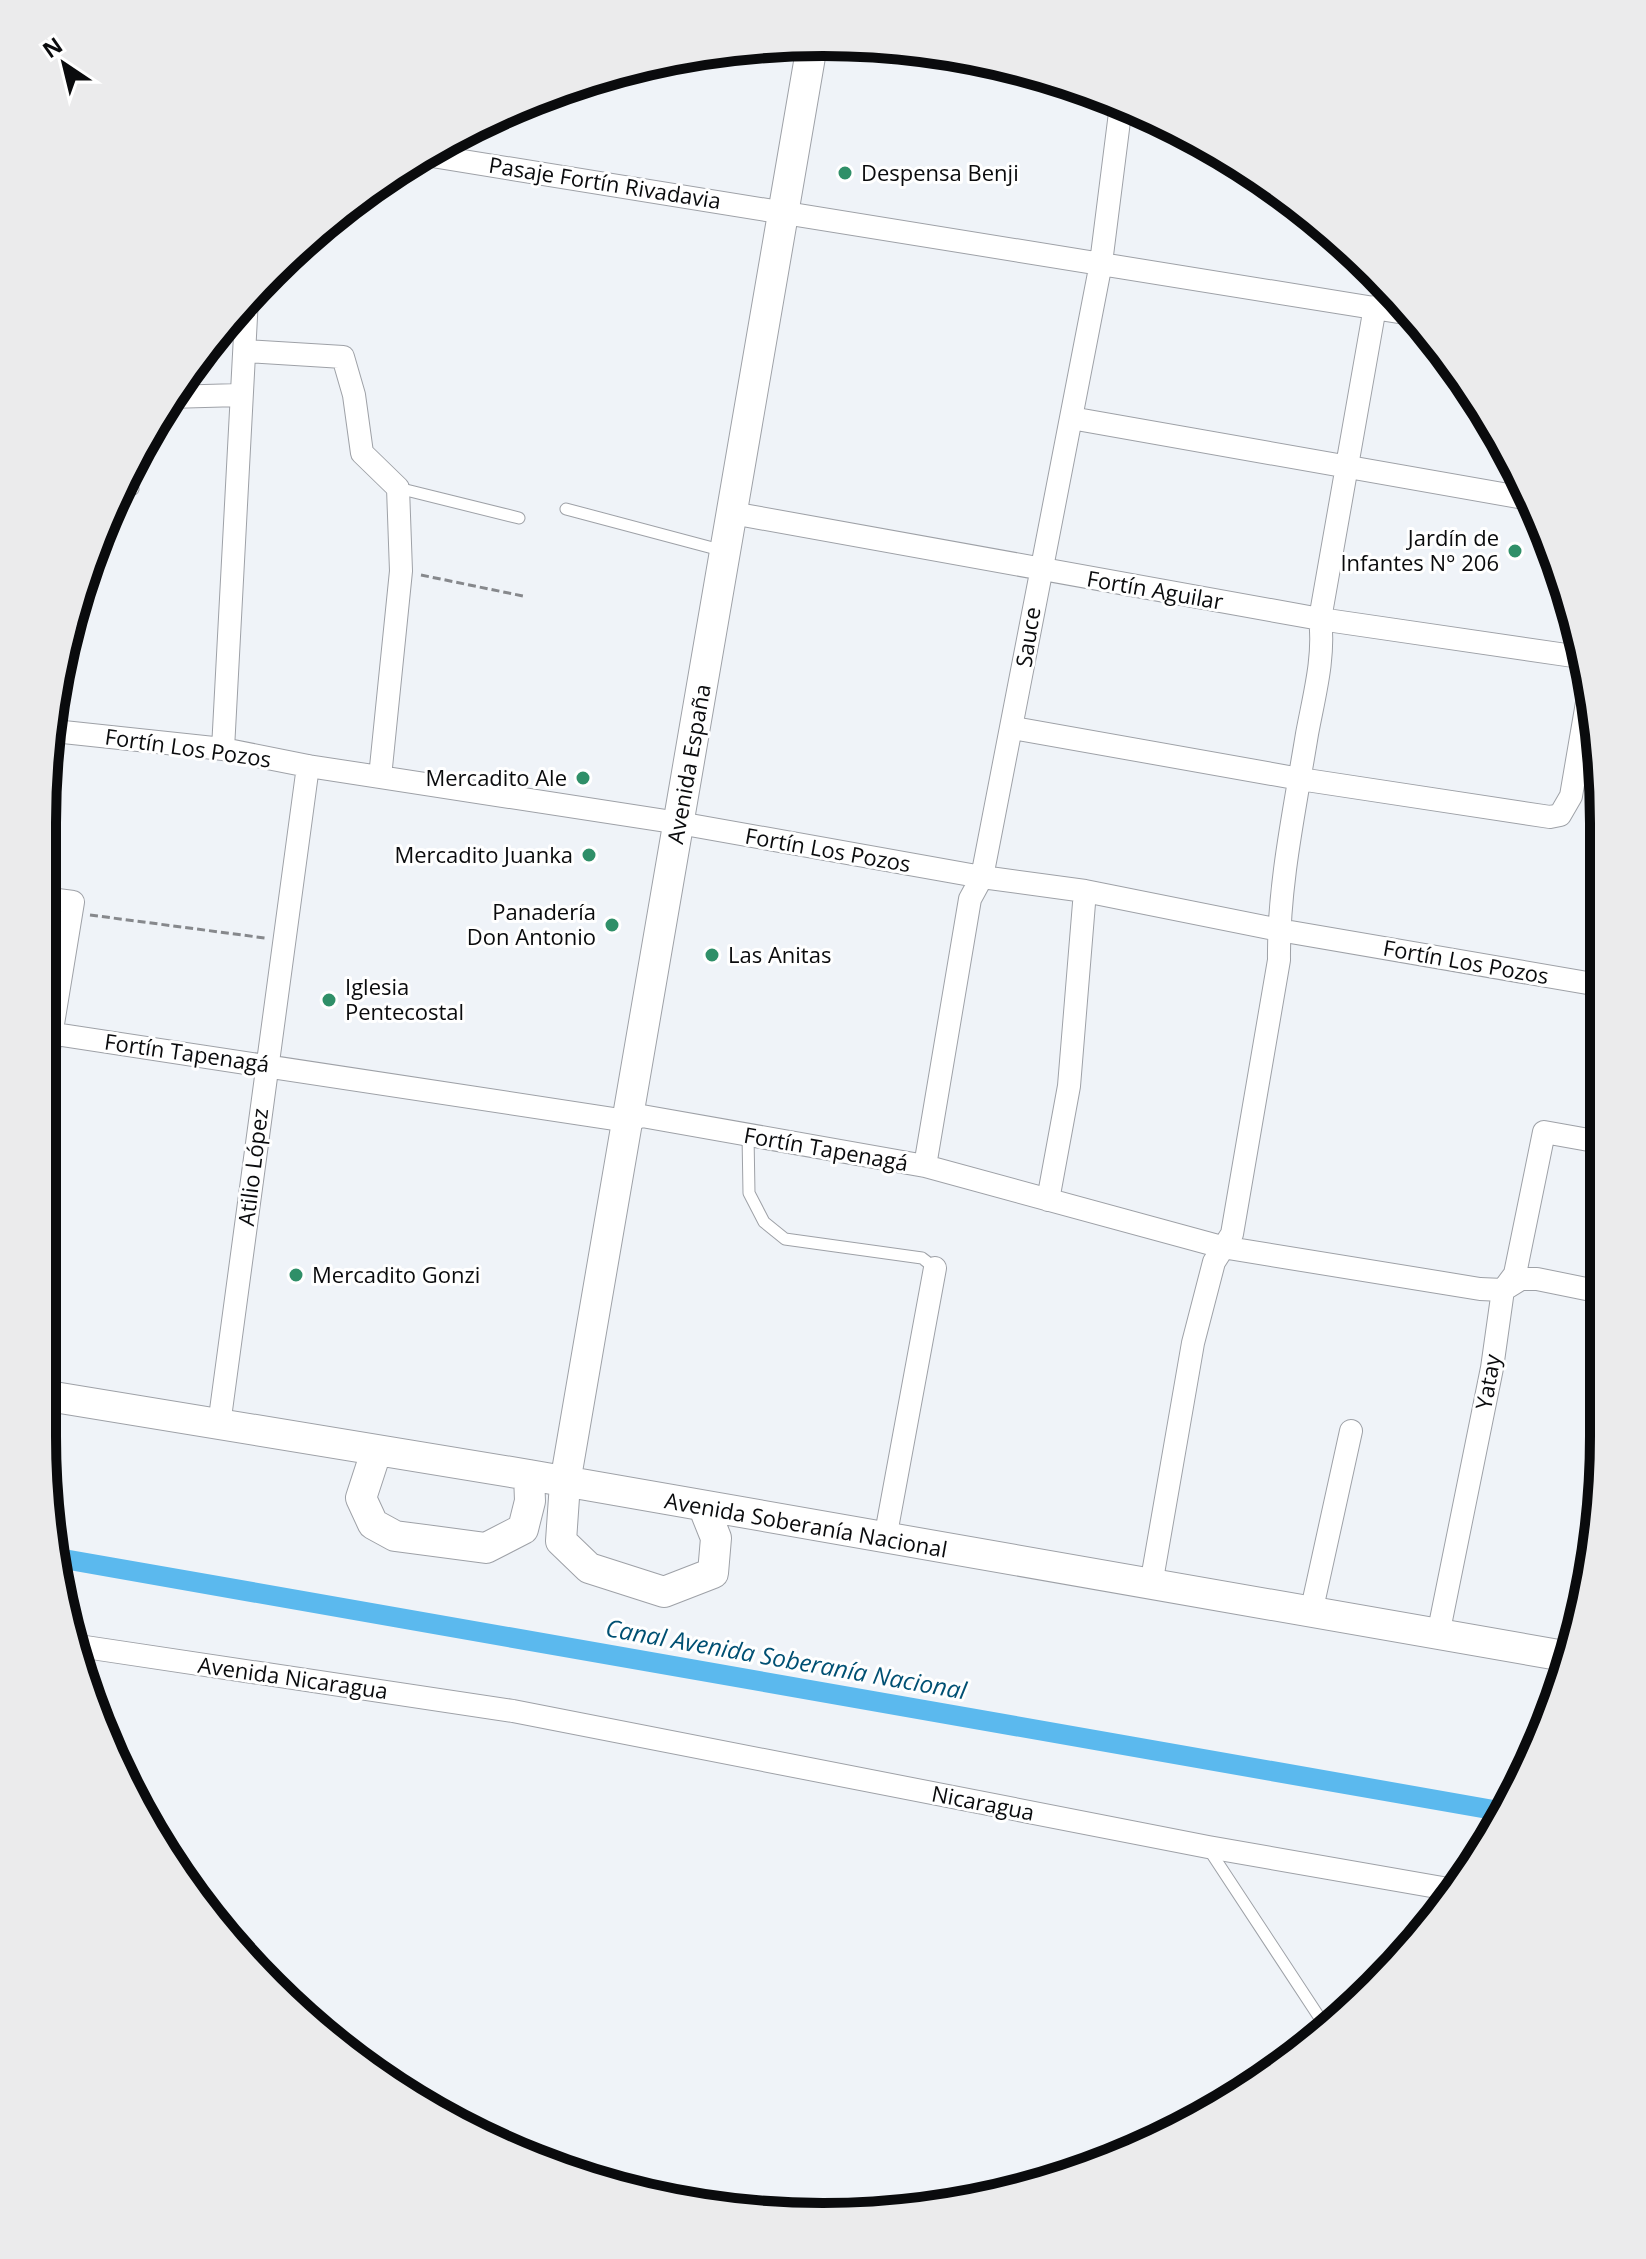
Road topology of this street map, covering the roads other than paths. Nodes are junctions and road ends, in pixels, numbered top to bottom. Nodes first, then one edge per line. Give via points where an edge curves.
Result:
1 (810, 57) edge
2 (1120, 115) edge
3 (443, 158) edge
4 (784, 212) junction
5 (1101, 263) junction
6 (1375, 307) junction
7 (1394, 311) edge
8 (246, 317) edge
9 (245, 351) junction
10 (240, 395) junction
11 (185, 397) edge
12 (1071, 418) junction
13 (1348, 467) junction
14 (398, 488) junction
15 (1517, 497) edge
16 (566, 509) dead end
17 (732, 513) junction
18 (519, 518) dead end
19 (725, 551) junction
20 (1040, 569) junction
21 (1320, 619) junction
22 (1571, 656) edge
23 (1583, 725) edge
24 (1013, 728) junction
25 (62, 732) edge
26 (223, 749) junction
27 (308, 766) junction
28 (380, 777) junction
29 (1300, 779) junction
30 (679, 823) junction
31 (982, 877) junction
32 (1085, 891) junction
33 (56, 900) edge
34 (1279, 930) junction
35 (1590, 983) edge
36 (56, 990) edge
37 (56, 1034) edge
38 (266, 1064) junction
39 (627, 1121) junction
40 (748, 1135) junction
41 (1590, 1140) edge
42 (925, 1166) junction
43 (1048, 1200) junction
44 (1222, 1247) junction
45 (935, 1268) joint
46 (1503, 1290) junction
47 (1590, 1290) edge
48 (56, 1397) edge
49 (219, 1425) junction
50 (1351, 1431) dead end
51 (376, 1452) junction
52 (529, 1475) junction
53 (565, 1483) junction
54 (704, 1508) junction
55 (885, 1539) junction
56 (1151, 1585) junction
57 (1311, 1613) junction
58 (1438, 1635) junction
59 (86, 1647) edge
60 (1558, 1655) edge
61 (513, 1711) joint
62 (1208, 1847) junction
63 (1443, 1888) edge
64 (1321, 2020) edge

1 - 4 main road, Avenida España
2 - 5 street, Sauce
3 - 4 street, Pasaje Fortín Rivadavia
4 - 5 street, Pasaje Fortín Rivadavia
4 - 17 main road, Avenida España
5 - 6 street, Pasaje Fortín Rivadavia
5 - 12 street, Sauce
6 - 7 street, Pasaje Fortín Rivadavia
6 - 13 street
8 - 9 street
9 - 10 street
9 - 14 street via 343,357 362,453
10 - 11 street
10 - 26 street
12 - 13 street
12 - 20 street, Sauce
13 - 15 street
13 - 21 street
14 - 18 lane
14 - 28 street via 401,571
16 - 19 lane
17 - 19 main road, Avenida España
17 - 20 street, Fortín Aguilar
19 - 30 main road, Avenida España
20 - 21 street, Fortín Aguilar
20 - 24 street, Sauce
21 - 22 street, Fortín Aguilar
21 - 29 street via 1323,643
23 - 29 street via 1571,796 1560,815 1550,817
24 - 29 street
24 - 31 street, Sauce
25 - 26 street, Fortín Los Pozos
26 - 27 street, Fortín Los Pozos
27 - 28 street, Fortín Los Pozos
27 - 38 street, Atilio López
28 - 30 street, Fortín Los Pozos
29 - 34 street
30 - 31 street, Fortín Los Pozos
30 - 39 main road, Avenida España
31 - 32 street, Fortín Los Pozos
31 - 42 street, Sauce via 970,899
32 - 34 street, Fortín Los Pozos
32 - 43 street via 1069,1086
33 - 36 street via 73,902
34 - 35 street, Fortín Los Pozos
34 - 44 street via 1279,960 1232,1234
37 - 38 street, Fortín Tapenagá
38 - 39 street, Fortín Tapenagá
38 - 49 street, Atilio López
39 - 40 street, Fortín Tapenagá via 642,1116
39 - 53 main road, Avenida España
40 - 42 street, Fortín Tapenagá
40 - 45 lane via 749,1193 764,1222 785,1239 922,1258
41 - 46 street, Yatay via 1544,1132 1515,1274
42 - 43 street, Fortín Tapenagá
43 - 44 street, Fortín Tapenagá
44 - 46 street, Fortín Tapenagá
44 - 56 street via 1193,1343
45 - 55 street
46 - 47 street, Fortín Tapenagá via 1521,1279
46 - 58 street, Yatay
48 - 49 main road, Avenida Soberanía Nacional
49 - 51 main road, Avenida Soberanía Nacional
50 - 57 street
51 - 52 main road, Avenida Soberanía Nacional
51 - 52 main road via 361,1498 373,1524 395,1536 486,1548 502,1543 523,1529
52 - 53 main road, Avenida Soberanía Nacional
53 - 54 main road, Avenida Soberanía Nacional
53 - 54 main road, Avenida España via 561,1541 589,1568 664,1592 713,1573 716,1538
54 - 55 main road, Avenida Soberanía Nacional
55 - 56 main road, Avenida Soberanía Nacional
56 - 57 main road, Avenida Soberanía Nacional
57 - 58 main road, Avenida Soberanía Nacional
58 - 60 main road, Avenida Soberanía Nacional
59 - 61 street, Avenida Nicaragua
61 - 62 street, Nicaragua
62 - 63 street, Nicaragua
62 - 64 lane

